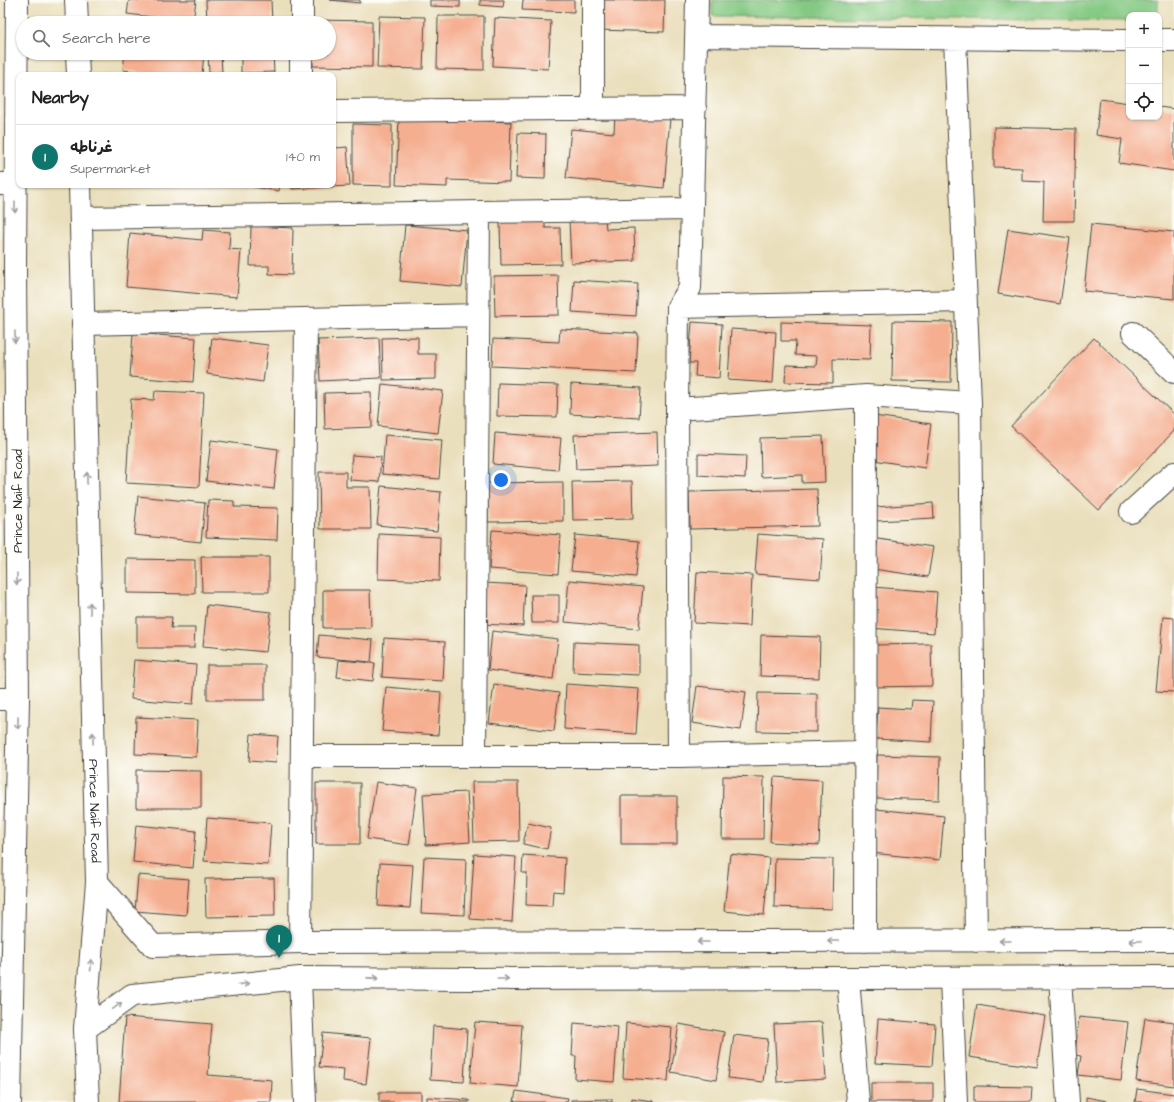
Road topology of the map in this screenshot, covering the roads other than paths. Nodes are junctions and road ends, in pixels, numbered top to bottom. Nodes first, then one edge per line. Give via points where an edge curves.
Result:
1 (18, 0) edge
2 (76, 0) edge
3 (302, 0) edge
4 (593, 0) edge
5 (697, 0) edge
6 (17, 16) edge
7 (77, 16) edge
8 (302, 16) edge
9 (16, 33) edge
10 (696, 36) junction
11 (954, 38) junction
12 (1126, 40) edge
13 (1162, 40) edge
14 (1174, 40) edge
15 (77, 60) edge
16 (301, 60) edge
17 (78, 72) edge
18 (301, 72) edge
19 (694, 108) junction
20 (594, 109) junction
21 (336, 111) edge
22 (7, 184) edge
23 (80, 188) edge
24 (691, 209) junction
25 (479, 213) junction
26 (81, 218) junction
27 (965, 301) junction
28 (678, 307) junction
29 (478, 315) junction
30 (306, 319) junction
31 (83, 324) junction
32 (1133, 333) dead end
33 (1174, 372) edge
34 (866, 396) junction
35 (970, 404) junction
36 (676, 409) junction
37 (1174, 473) edge
38 (1131, 512) dead end
39 (9, 699) edge
40 (866, 752) junction
41 (475, 755) junction
42 (302, 756) junction
43 (679, 756) junction
44 (97, 882) junction
45 (1174, 940) edge
46 (865, 941) junction
47 (976, 941) junction
48 (300, 942) junction
49 (1060, 977) junction
50 (1174, 977) edge
51 (300, 978) junction
52 (848, 978) junction
53 (951, 978) junction
54 (12, 1002) junction
55 (86, 1029) junction
56 (10, 1102) edge
57 (21, 1102) edge
58 (80, 1102) edge
59 (88, 1102) edge
60 (305, 1102) edge
61 (858, 1102) edge
62 (956, 1102) edge
63 (1068, 1102) edge

1 - 6 street, Prince Naif Road
2 - 7 street
3 - 8 street
4 - 20 street
5 - 10 street
9 - 22 street, Prince Naif Road
10 - 11 street
10 - 19 street
11 - 12 street
11 - 27 street
13 - 14 street
15 - 17 street
16 - 18 street
19 - 20 street
19 - 24 street
20 - 21 street
22 -> 39 street, Prince Naif Road
23 - 26 street, Prince Naif Road
24 - 25 street
24 - 28 street via 690,288
25 - 26 street
25 - 29 street
26 - 31 street, Prince Naif Road
27 - 28 street
27 - 35 street
28 - 36 street
29 - 30 street
29 - 41 street
30 - 31 street
30 - 42 street
44 -> 31 street, Prince Naif Road
32 - 33 street
34 - 35 street
34 - 36 street
34 - 40 street
35 - 47 street
36 - 43 street
37 - 38 street
39 -> 54 street, Prince Naif Road
40 - 43 street
40 - 46 street
41 - 42 street
41 - 43 street
42 - 48 street
44 - 48 street via 153,946
55 -> 44 street, Prince Naif Road
45 -> 47 street
46 - 47 street
46 -> 48 street
49 - 50 street
49 - 53 street
49 - 63 street
51 -> 52 street
55 -> 51 street via 132,995
51 - 60 street
52 - 53 street
52 - 61 street
53 - 62 street
54 - 56 street, Prince Naif Road
54 - 57 street, Prince Naif Road
55 - 58 street, Prince Naif Road
55 - 59 street, Prince Naif Road

